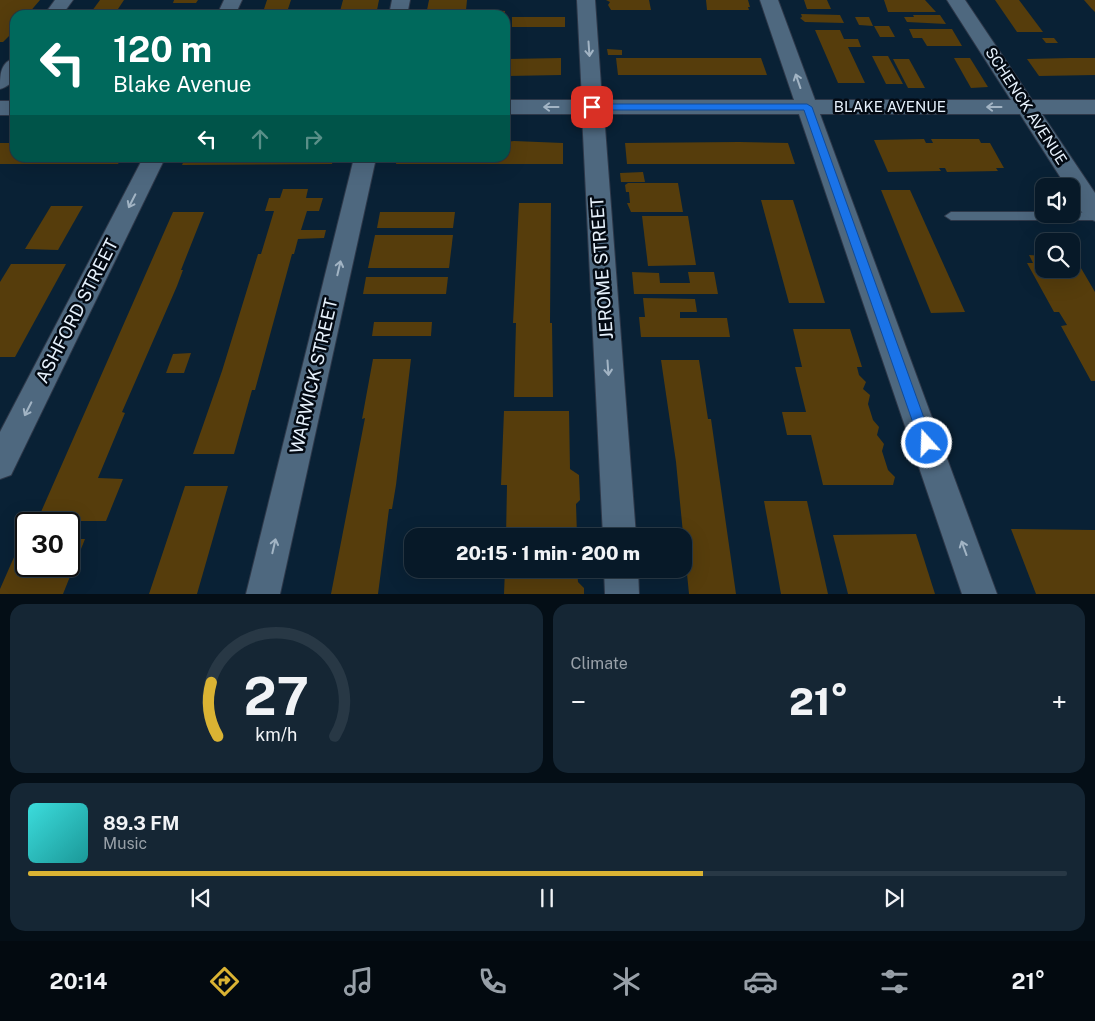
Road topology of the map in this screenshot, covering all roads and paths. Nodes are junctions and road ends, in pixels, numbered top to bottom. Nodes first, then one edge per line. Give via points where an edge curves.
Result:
1 (586, 0) edge
2 (769, 0) edge
3 (956, 0) edge
4 (10, 70) edge
5 (0, 83) edge
6 (510, 107) edge
7 (592, 107) junction
8 (807, 107) junction
9 (1026, 107) junction
10 (1095, 107) edge
11 (152, 162) edge
12 (364, 162) edge
13 (1095, 214) edge
14 (951, 216) dead end
15 (0, 464) edge
16 (618, 528) edge
17 (621, 578) edge
18 (263, 594) edge
19 (622, 594) edge
20 (980, 594) edge

1 -> 7 street, JEROME STREET
8 -> 2 street
3 - 9 street, SCHENCK AVENUE
4 - 5 street
7 -> 6 street, BLAKE AVENUE
7 - 8 street, BLAKE AVENUE
7 -> 16 street, JEROME STREET
9 -> 8 street, BLAKE AVENUE
20 -> 8 street
9 - 10 street, BLAKE AVENUE
9 - 13 street, SCHENCK AVENUE
11 -> 15 street, ASHFORD STREET
18 -> 12 street, WARWICK STREET
13 - 14 lane
17 - 19 street

